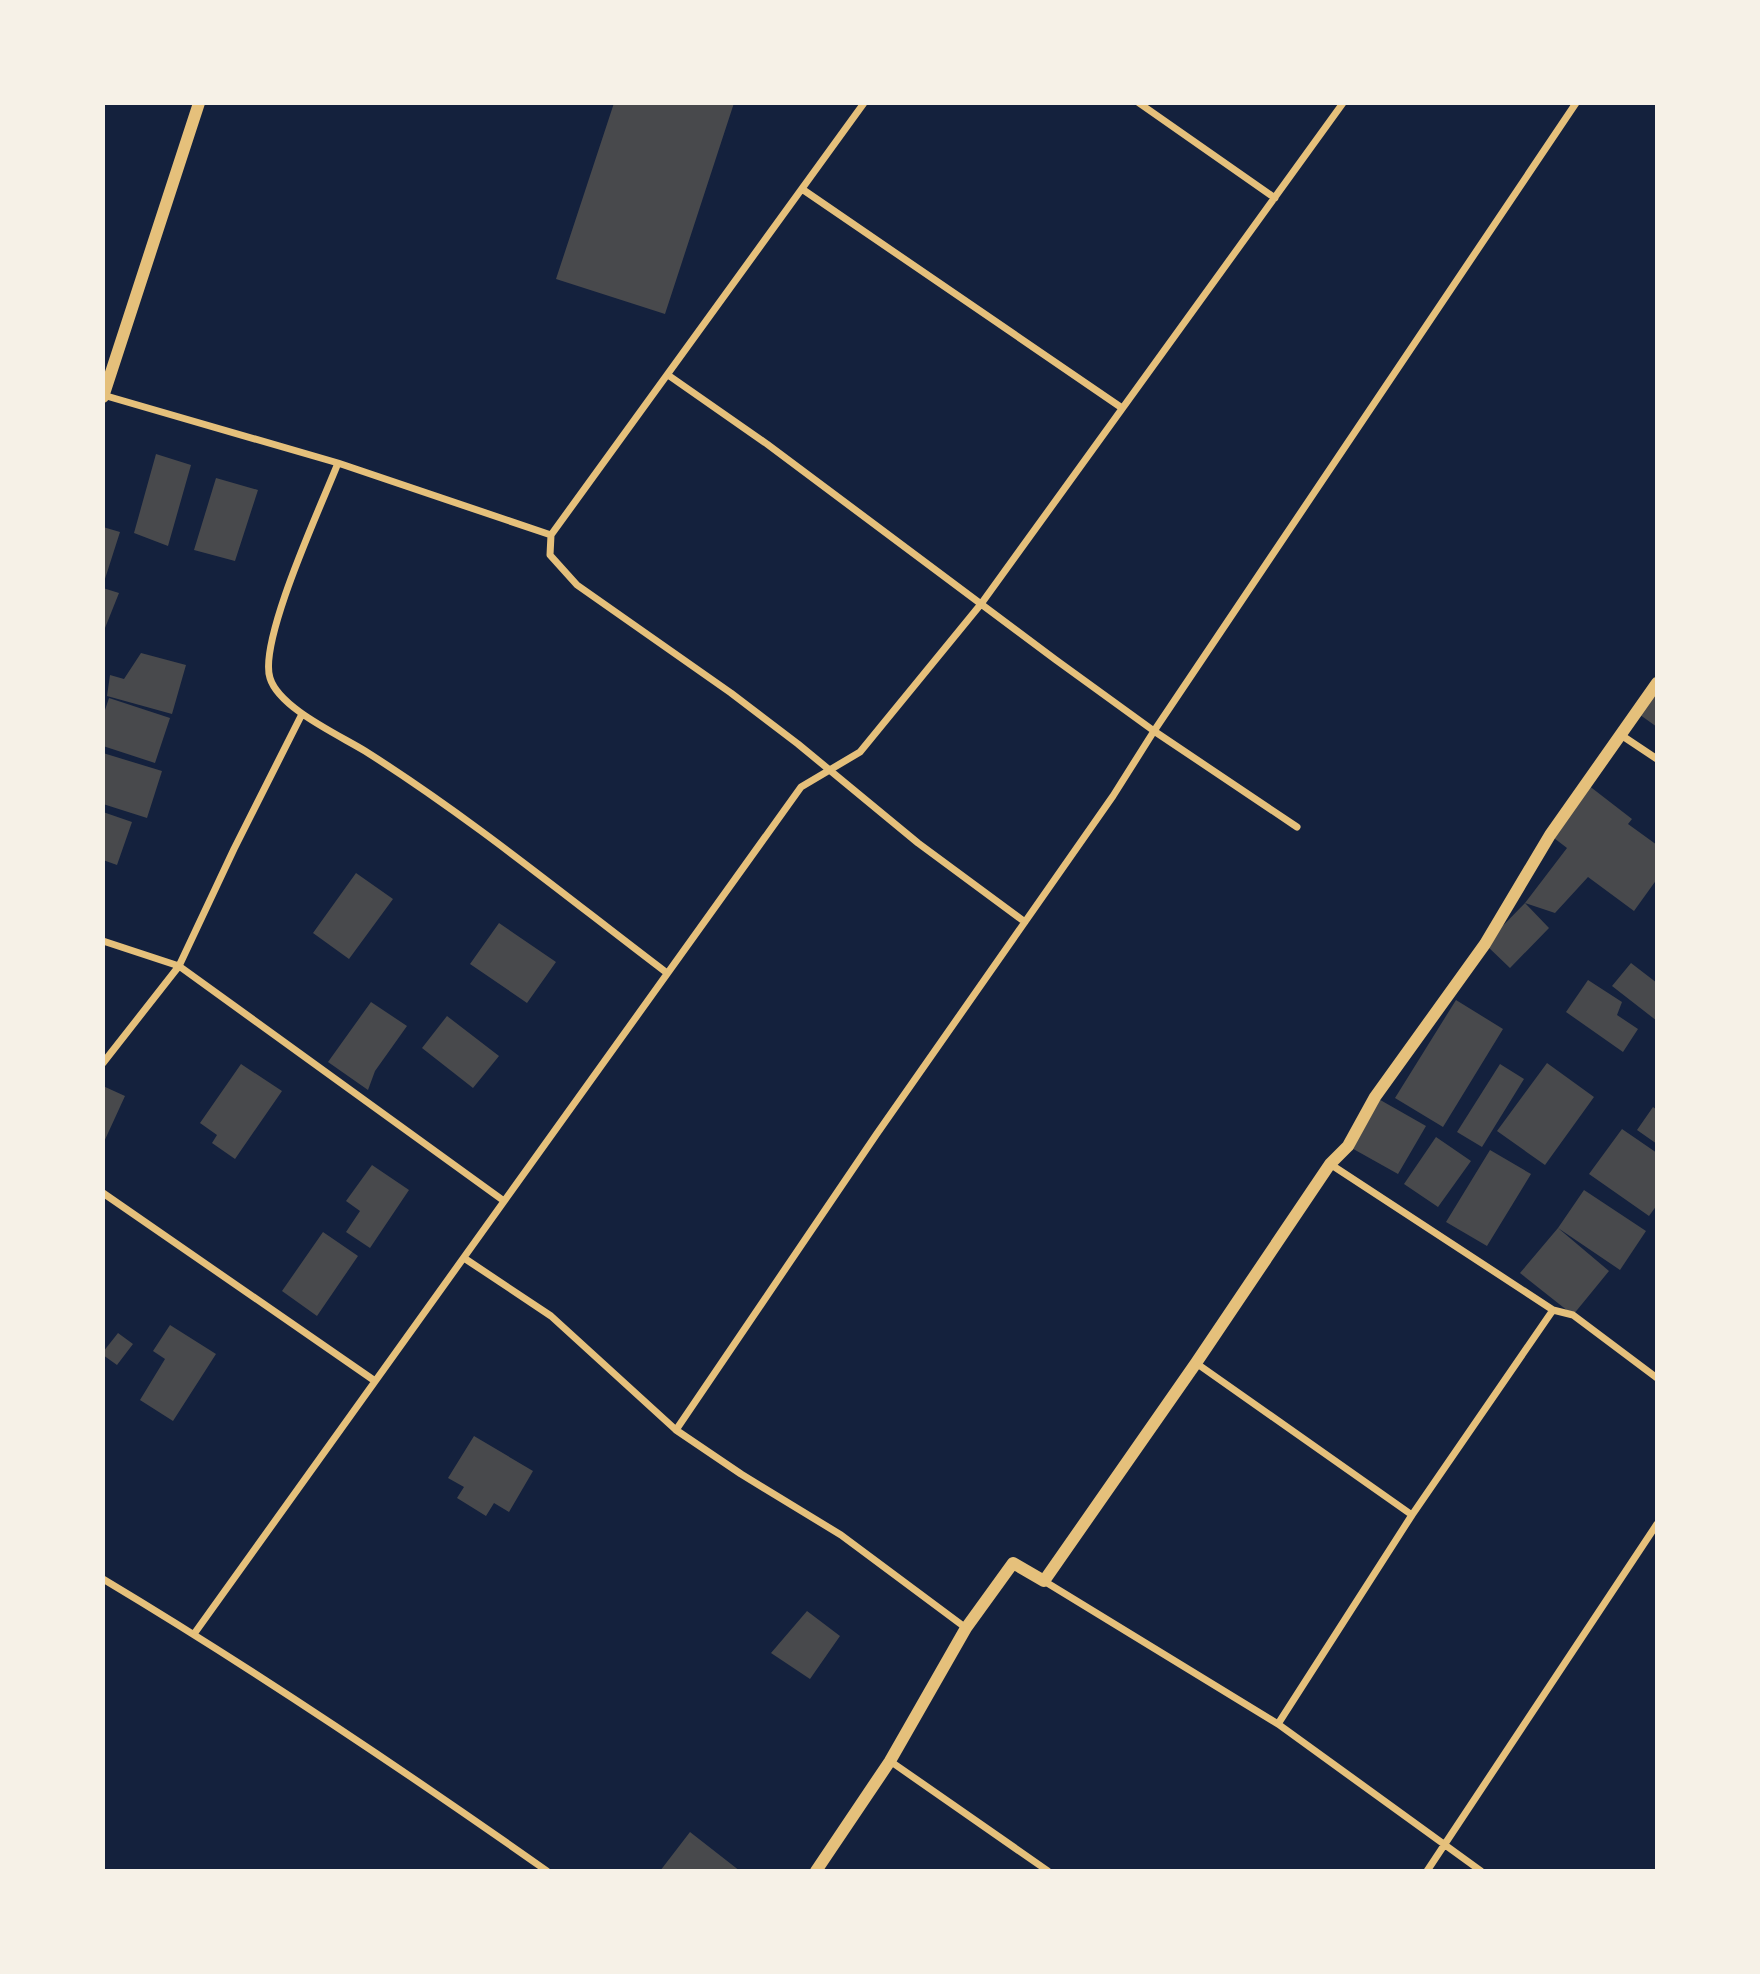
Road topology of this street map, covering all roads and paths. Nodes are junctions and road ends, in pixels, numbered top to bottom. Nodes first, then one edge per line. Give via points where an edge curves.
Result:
1 (199, 103) edge
2 (864, 103) edge
3 (1139, 103) edge
4 (1343, 103) edge
5 (1576, 103) edge
6 (802, 189) junction
7 (1275, 198) junction
8 (667, 375) junction
9 (103, 396) edge
10 (1122, 408) junction
11 (338, 463) junction
12 (551, 535) junction
13 (981, 604) junction
14 (1657, 683) edge
15 (302, 714) junction
16 (1154, 731) junction
17 (1621, 735) junction
18 (1657, 759) edge
19 (830, 770) junction
20 (1297, 827) dead end
21 (1025, 922) junction
22 (103, 941) edge
23 (179, 966) junction
24 (667, 974) junction
25 (103, 1063) edge
26 (1330, 1164) junction
27 (103, 1193) edge
28 (504, 1201) junction
29 (464, 1258) junction
30 (1553, 1310) junction
31 (1196, 1363) junction
32 (1657, 1378) edge
33 (375, 1381) junction
34 (676, 1430) junction
35 (1412, 1515) junction
36 (1657, 1524) edge
37 (103, 1579) edge
38 (1044, 1581) junction
39 (966, 1628) junction
40 (194, 1634) junction
41 (1278, 1724) junction
42 (890, 1761) junction
43 (1444, 1845) junction
44 (547, 1871) edge
45 (816, 1871) edge
46 (1048, 1871) edge
47 (1427, 1871) edge
48 (1481, 1871) edge

1 - 9 street
2 - 6 street
3 - 7 street
4 - 7 street
5 - 16 street
6 - 8 street
6 - 10 street
7 - 10 street
8 - 12 street
8 - 13 street
9 - 11 street
10 - 13 street
11 - 12 street
11 - 15 street via 282,603 268,663 270,679 279,693
12 - 19 street via 550,555 577,585 731,693
13 - 16 street
13 - 19 street via 860,752
14 - 17 street
15 - 23 street
15 - 24 street via 454,810
16 - 20 street
16 - 21 street
17 - 18 street
17 - 26 street via 1550,835 1485,944 1375,1097 1348,1146
19 - 21 street
19 - 24 street via 801,787
21 - 34 street
22 - 23 street
23 - 25 street
23 - 28 street
24 - 28 street
26 - 30 street
26 - 31 street
27 - 33 street
28 - 29 street
29 - 33 street
29 - 34 street via 551,1316
30 - 32 street via 1573,1315
30 - 35 street
31 - 35 street
31 - 38 street
33 - 40 street
34 - 39 street via 841,1535
35 - 41 street
36 - 43 street
37 - 40 street
38 - 39 street via 1013,1563
38 - 41 street
39 - 42 street
40 - 44 street
41 - 43 street
42 - 45 street
42 - 46 street
43 - 47 street
43 - 48 street

